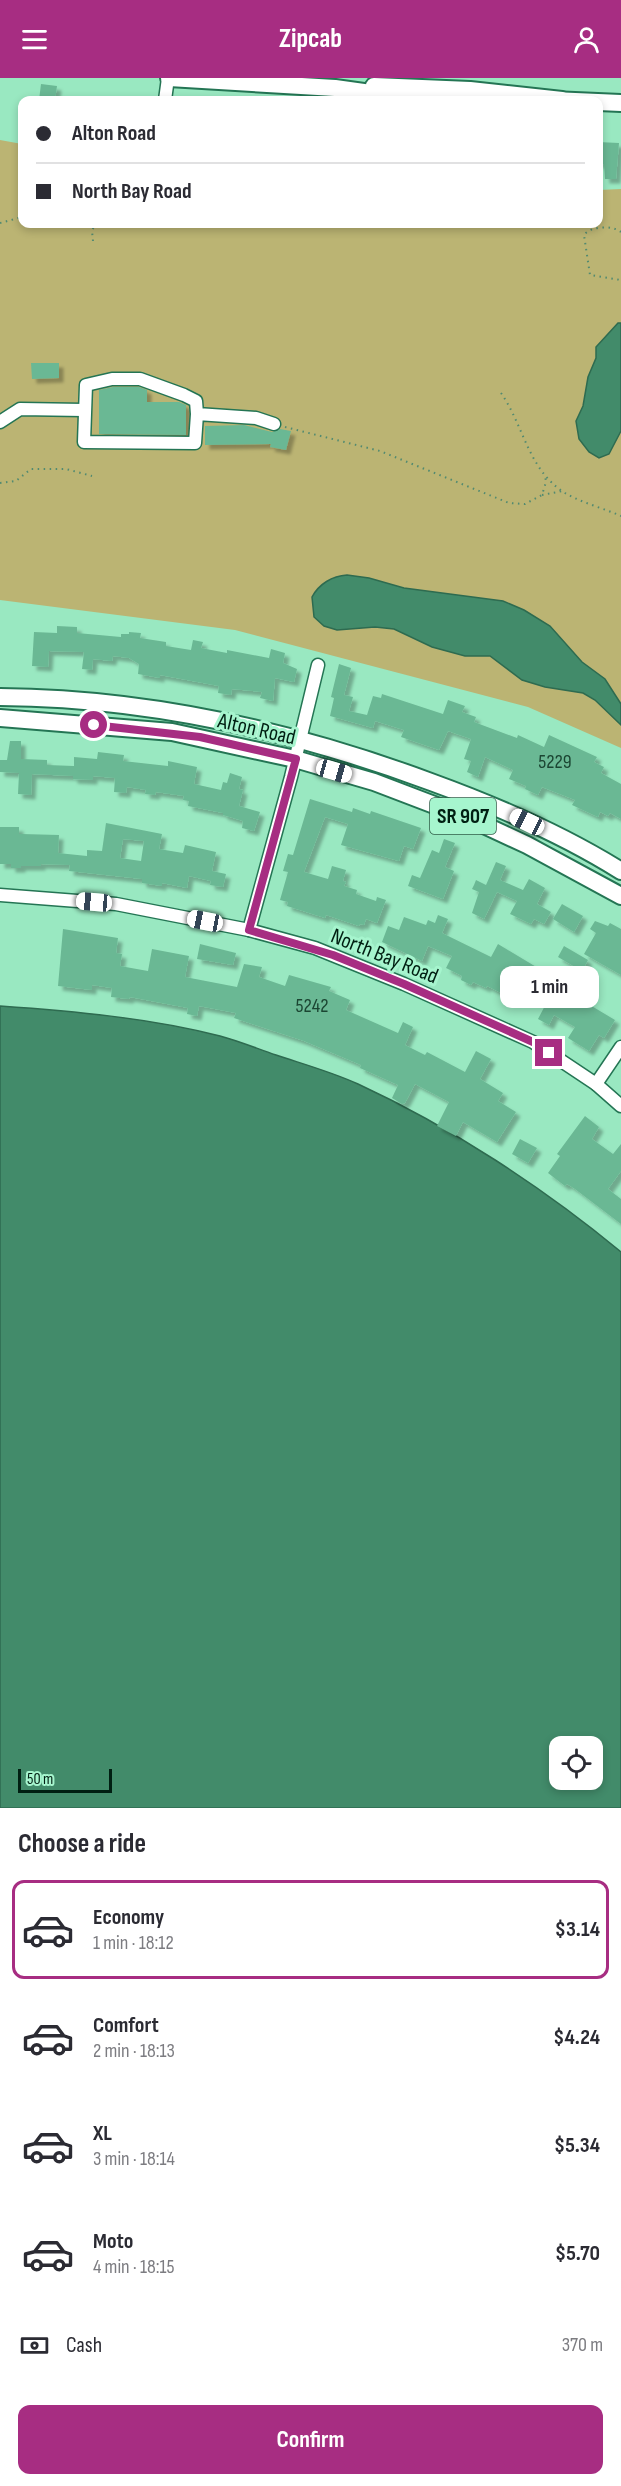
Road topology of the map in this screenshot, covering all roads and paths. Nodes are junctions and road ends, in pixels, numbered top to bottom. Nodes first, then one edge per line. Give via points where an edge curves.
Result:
1 (168, 78) edge
2 (251, 80) edge
3 (471, 84) edge
4 (335, 88) junction
5 (166, 96) edge
6 (392, 96) edge
7 (536, 96) edge
8 (603, 100) edge
9 (621, 100) edge
10 (18, 218) edge
11 (0, 223) edge
12 (93, 228) edge
13 (621, 232) edge
14 (93, 241) dead end
15 (621, 280) edge
16 (501, 393) dead end
17 (84, 410) junction
18 (197, 414) junction
19 (0, 422) edge
20 (274, 424) joint
21 (545, 475) junction
22 (92, 476) dead end
23 (0, 483) edge
24 (563, 491) junction
25 (542, 495) junction
26 (621, 516) edge
27 (318, 665) dead end
28 (0, 697) edge
29 (0, 718) edge
30 (301, 739) junction
31 (296, 759) junction
32 (621, 871) edge
33 (0, 895) edge
34 (621, 896) edge
35 (249, 930) junction
36 (621, 1047) edge
37 (596, 1084) junction
38 (621, 1106) edge

1 - 2 main road
1 - 5 street
2 - 4 main road
3 - 4 main road
3 - 7 main road
4 - 6 main road
8 - 9 main road
10 - 11 path
12 - 14 path
13 - 15 path via 612,227 584,235 590,275
16 - 21 path
17 - 18 street via 86,385 112,379 140,379 196,401
17 - 18 street via 84,442 195,443
17 - 19 street via 20,409
18 - 20 street via 256,418
20 - 25 path via 380,451 509,503 525,504
21 - 24 path
21 - 25 path
22 - 23 path via 66,469 31,469 16,481
24 - 25 path
24 - 26 path
27 - 30 street
28 - 30 main road, Alton Road / SR 907 via 78,700 204,718
29 - 31 main road, Alton Road / SR 907 via 172,732
30 - 31 street
30 - 32 main road, Alton Road / SR 907 via 490,804
31 - 34 main road, Alton Road / SR 907 via 374,782 471,819
31 - 35 street
33 - 35 street, North Bay Road via 116,904
35 - 37 street, North Bay Road via 315,948 404,984 533,1042
36 - 37 street
37 - 38 street, North Bay Road

